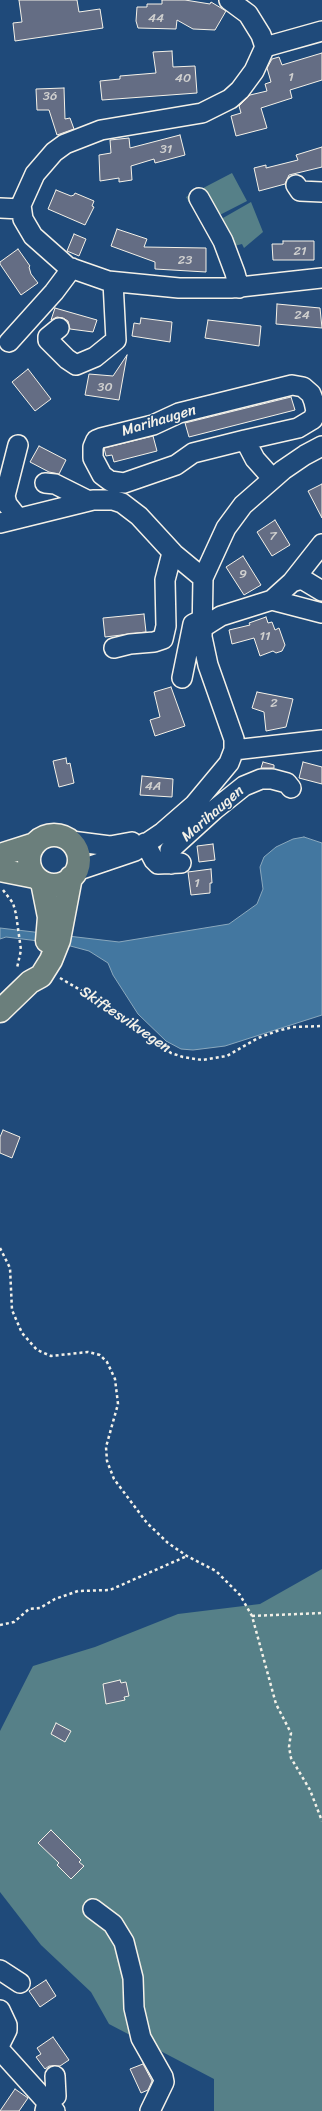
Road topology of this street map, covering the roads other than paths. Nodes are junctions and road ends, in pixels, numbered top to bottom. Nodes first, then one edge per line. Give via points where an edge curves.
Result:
1 (229, 0) edge
2 (322, 31) edge
3 (265, 47) junction
4 (296, 185) dead end
5 (322, 192) edge
6 (199, 198) dead end
7 (0, 208) edge
8 (21, 209) junction
9 (72, 268) junction
10 (322, 278) edge
11 (113, 282) junction
12 (239, 288) junction
13 (59, 328) dead end
14 (9, 342) dead end
15 (245, 440) junction
16 (18, 445) dead end
17 (322, 446) edge
18 (272, 478) junction
19 (46, 483) dead end
20 (89, 501) junction
21 (18, 518) junction
22 (0, 524) edge
23 (322, 544) edge
24 (174, 554) junction
25 (203, 578) junction
26 (292, 582) junction
27 (322, 591) edge
28 (272, 600) junction
29 (322, 613) edge
30 (202, 623) junction
31 (114, 648) dead end
32 (182, 678) dead end
33 (322, 740) edge
34 (234, 750) junction
35 (291, 788) dead end
36 (71, 841) junction
37 (145, 843) junction
38 (35, 844) junction
39 (0, 855) edge
40 (0, 870) edge
41 (71, 881) junction
42 (41, 885) junction
43 (40, 963) junction
44 (0, 1011) edge
45 (93, 1909) dead end
46 (0, 1970) edge
47 (20, 1984) dead end
48 (0, 2010) edge
49 (0, 2044) edge
50 (0, 2050) edge
51 (55, 2076) dead end
52 (49, 2108) edge
53 (150, 2111) edge

1 - 3 street via 248,14
2 - 3 street
3 - 8 street via 246,84 230,99 212,108 188,115 101,130 65,144 54,152 35,174
4 - 5 street via 300,191
6 - 12 street via 223,241
7 - 8 street
8 - 9 street via 33,236
9 - 11 street
9 - 14 street
10 - 12 street
11 - 12 street via 180,288
11 - 13 street via 116,340 94,357 76,365 48,340 48,337
15 - 15 street, Marihaugen via 306,424 315,416 311,394 303,387 292,385 179,413 153,425 96,440 93,458 102,475 110,481 124,483 176,465 193,453
15 - 18 street via 255,459
16 - 21 street via 5,496 7,504
17 - 18 street
18 - 25 street via 233,515
19 - 20 street via 55,484
20 - 21 street
20 - 24 street via 103,499 122,503 139,516
21 - 22 street
23 - 26 street
24 - 25 street
24 - 31 street via 165,580 166,626 163,639
25 - 30 street
26 - 27 street via 302,579
26 - 28 street
28 - 29 street
28 - 30 street
30 - 32 street via 193,624
30 - 34 street via 208,665 228,719 234,739
33 - 34 street
34 - 37 street, Marihaugen via 229,763 194,805 163,832
35 - 37 street, Marihaugen via 287,783 272,779 261,779 244,786 170,850 176,863 158,864
36 - 37 street via 110,846 136,841
36 - 38 main road via 55,834 46,836
36 - 41 main road via 78,857
37 - 41 street, Marihaugen via 134,851
38 - 39 main road
38 - 42 main road via 29,855 29,862
40 - 42 main road
41 - 42 main road
41 - 43 main road via 59,940
42 - 43 main road via 49,917 47,938
43 - 44 main road via 30,974 30,982
45 - 53 street via 113,1924 124,1942 133,1978 134,2008 141,2038 164,2077
46 - 47 street
48 - 49 street via 7,2030
50 - 52 street
51 - 52 street via 56,2096

